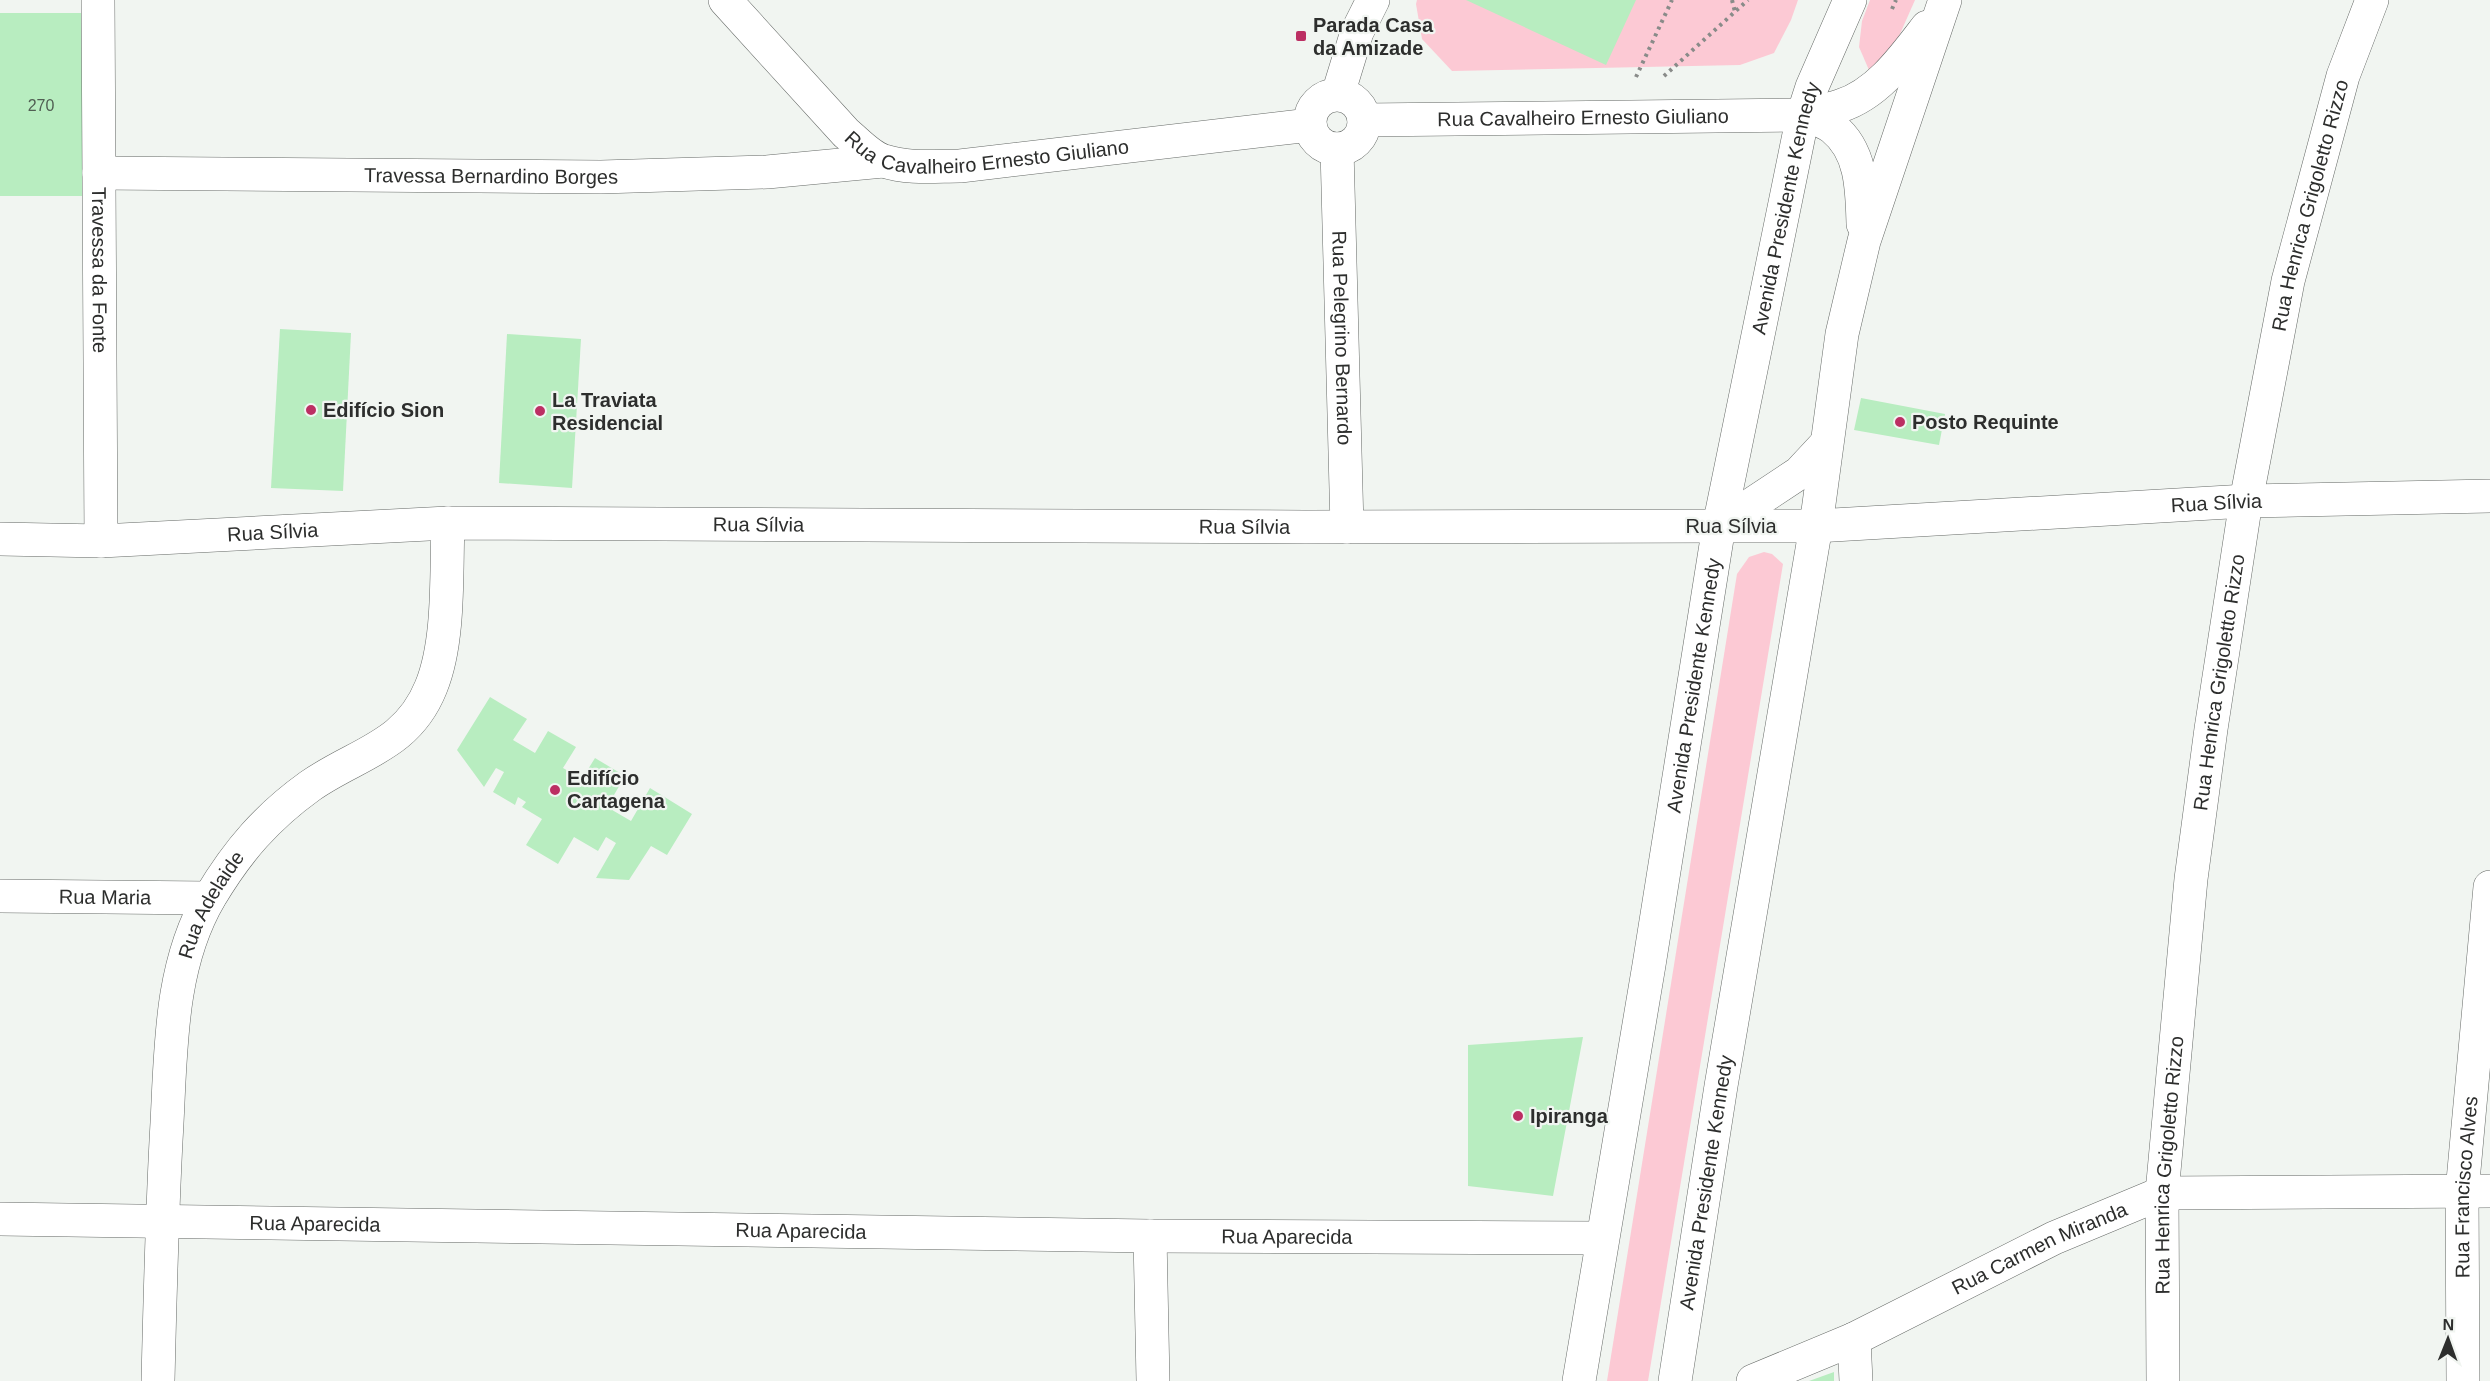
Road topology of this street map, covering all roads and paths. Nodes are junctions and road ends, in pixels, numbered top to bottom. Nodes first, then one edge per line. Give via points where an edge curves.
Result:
1 (98, 0) edge
2 (725, 0) edge
3 (1373, 0) edge
4 (1672, 0) edge
5 (1732, 0) edge
6 (1748, 0) edge
7 (1850, 0) edge
8 (2372, 0) edge
9 (1944, 3) edge
10 (1735, 12) junction
11 (1664, 75) dead end
12 (1636, 77) dead end
13 (1338, 94) junction
14 (1803, 115) junction
15 (1364, 120) junction
16 (1310, 125) junction
17 (1337, 149) junction
18 (883, 161) junction
19 (99, 173) junction
20 (1864, 241) junction
21 (1826, 444) junction
22 (2490, 496) edge
23 (2246, 501) junction
24 (448, 523) junction
25 (1719, 526) junction
26 (1816, 526) junction
27 (1347, 527) junction
28 (0, 539) edge
29 (101, 541) junction
30 (2490, 887) edge
31 (0, 896) edge
32 (209, 898) junction
33 (2476, 1192) edge
34 (2162, 1193) junction
35 (0, 1219) edge
36 (161, 1220) junction
37 (1150, 1236) junction
38 (1602, 1238) junction
39 (1854, 1338) junction
40 (158, 1381) edge
41 (1153, 1381) edge
42 (1579, 1381) edge
43 (1675, 1381) edge
44 (1753, 1381) edge
45 (1856, 1381) edge
46 (2163, 1381) edge
47 (2463, 1381) edge

1 - 19 street, Travessa da Fonte
2 - 18 street, Rua Cavalheiro Ernesto Giuliano via 846,133
3 - 13 street via 1357,32
4 - 12 path
5 - 10 path
6 - 10 path
7 - 14 street, Avenida Presidente Kennedy
8 - 23 street, Rua Henrica Grigoletto Rizzo via 2343,76 2289,281
9 - 14 street via 1902,61 1873,88 1842,106
9 - 20 street, Avenida Presidente Kennedy
10 - 11 path
13 - 15 street via 1356,102
13 - 16 street via 1317,104
14 - 15 street, Rua Cavalheiro Ernesto Giuliano
14 - 20 street via 1832,126 1851,152 1861,178
14 - 25 street, Avenida Presidente Kennedy
15 - 17 street via 1357,141
16 - 17 street via 1319,142
16 - 18 street, Rua Cavalheiro Ernesto Giuliano via 960,166
17 - 27 street, Rua Pelegrino Bernardo
18 - 19 street, Travessa Bernardino Borges via 767,172 602,177
19 - 29 street, Travessa da Fonte
20 - 21 street, Avenida Presidente Kennedy via 1842,333
21 - 25 street via 1799,473
21 - 26 street, Avenida Presidente Kennedy
22 - 23 street, Rua Sílvia
23 - 26 street, Rua Sílvia
23 - 34 street, Rua Henrica Grigoletto Rizzo via 2192,879
24 - 27 street, Rua Sílvia
24 - 29 street, Rua Sílvia
24 - 32 street, Rua Adelaide via 442,646 431,687 417,714 397,736 312,784 265,822
25 - 26 street, Rua Sílvia
25 - 27 street, Rua Sílvia
25 - 38 street, Avenida Presidente Kennedy
26 - 43 street, Avenida Presidente Kennedy
28 - 29 street, Rua Sílvia
30 - 33 street, Rua Francisco Alves
31 - 32 street, Rua Maria
32 - 36 street, Rua Adelaide via 181,970 173,1014
33 - 34 street, Rua Carmen Miranda
33 - 47 street, Rua Francisco Alves
34 - 39 street, Rua Carmen Miranda via 2054,1238
34 - 46 street, Rua Henrica Grigoletto Rizzo
35 - 36 street, Rua Aparecida
36 - 37 street, Rua Aparecida
36 - 40 street, Rua Adelaide
37 - 38 street, Rua Aparecida
37 - 41 street
38 - 42 street, Avenida Presidente Kennedy
39 - 44 street, Rua Carmen Miranda
39 - 45 street

